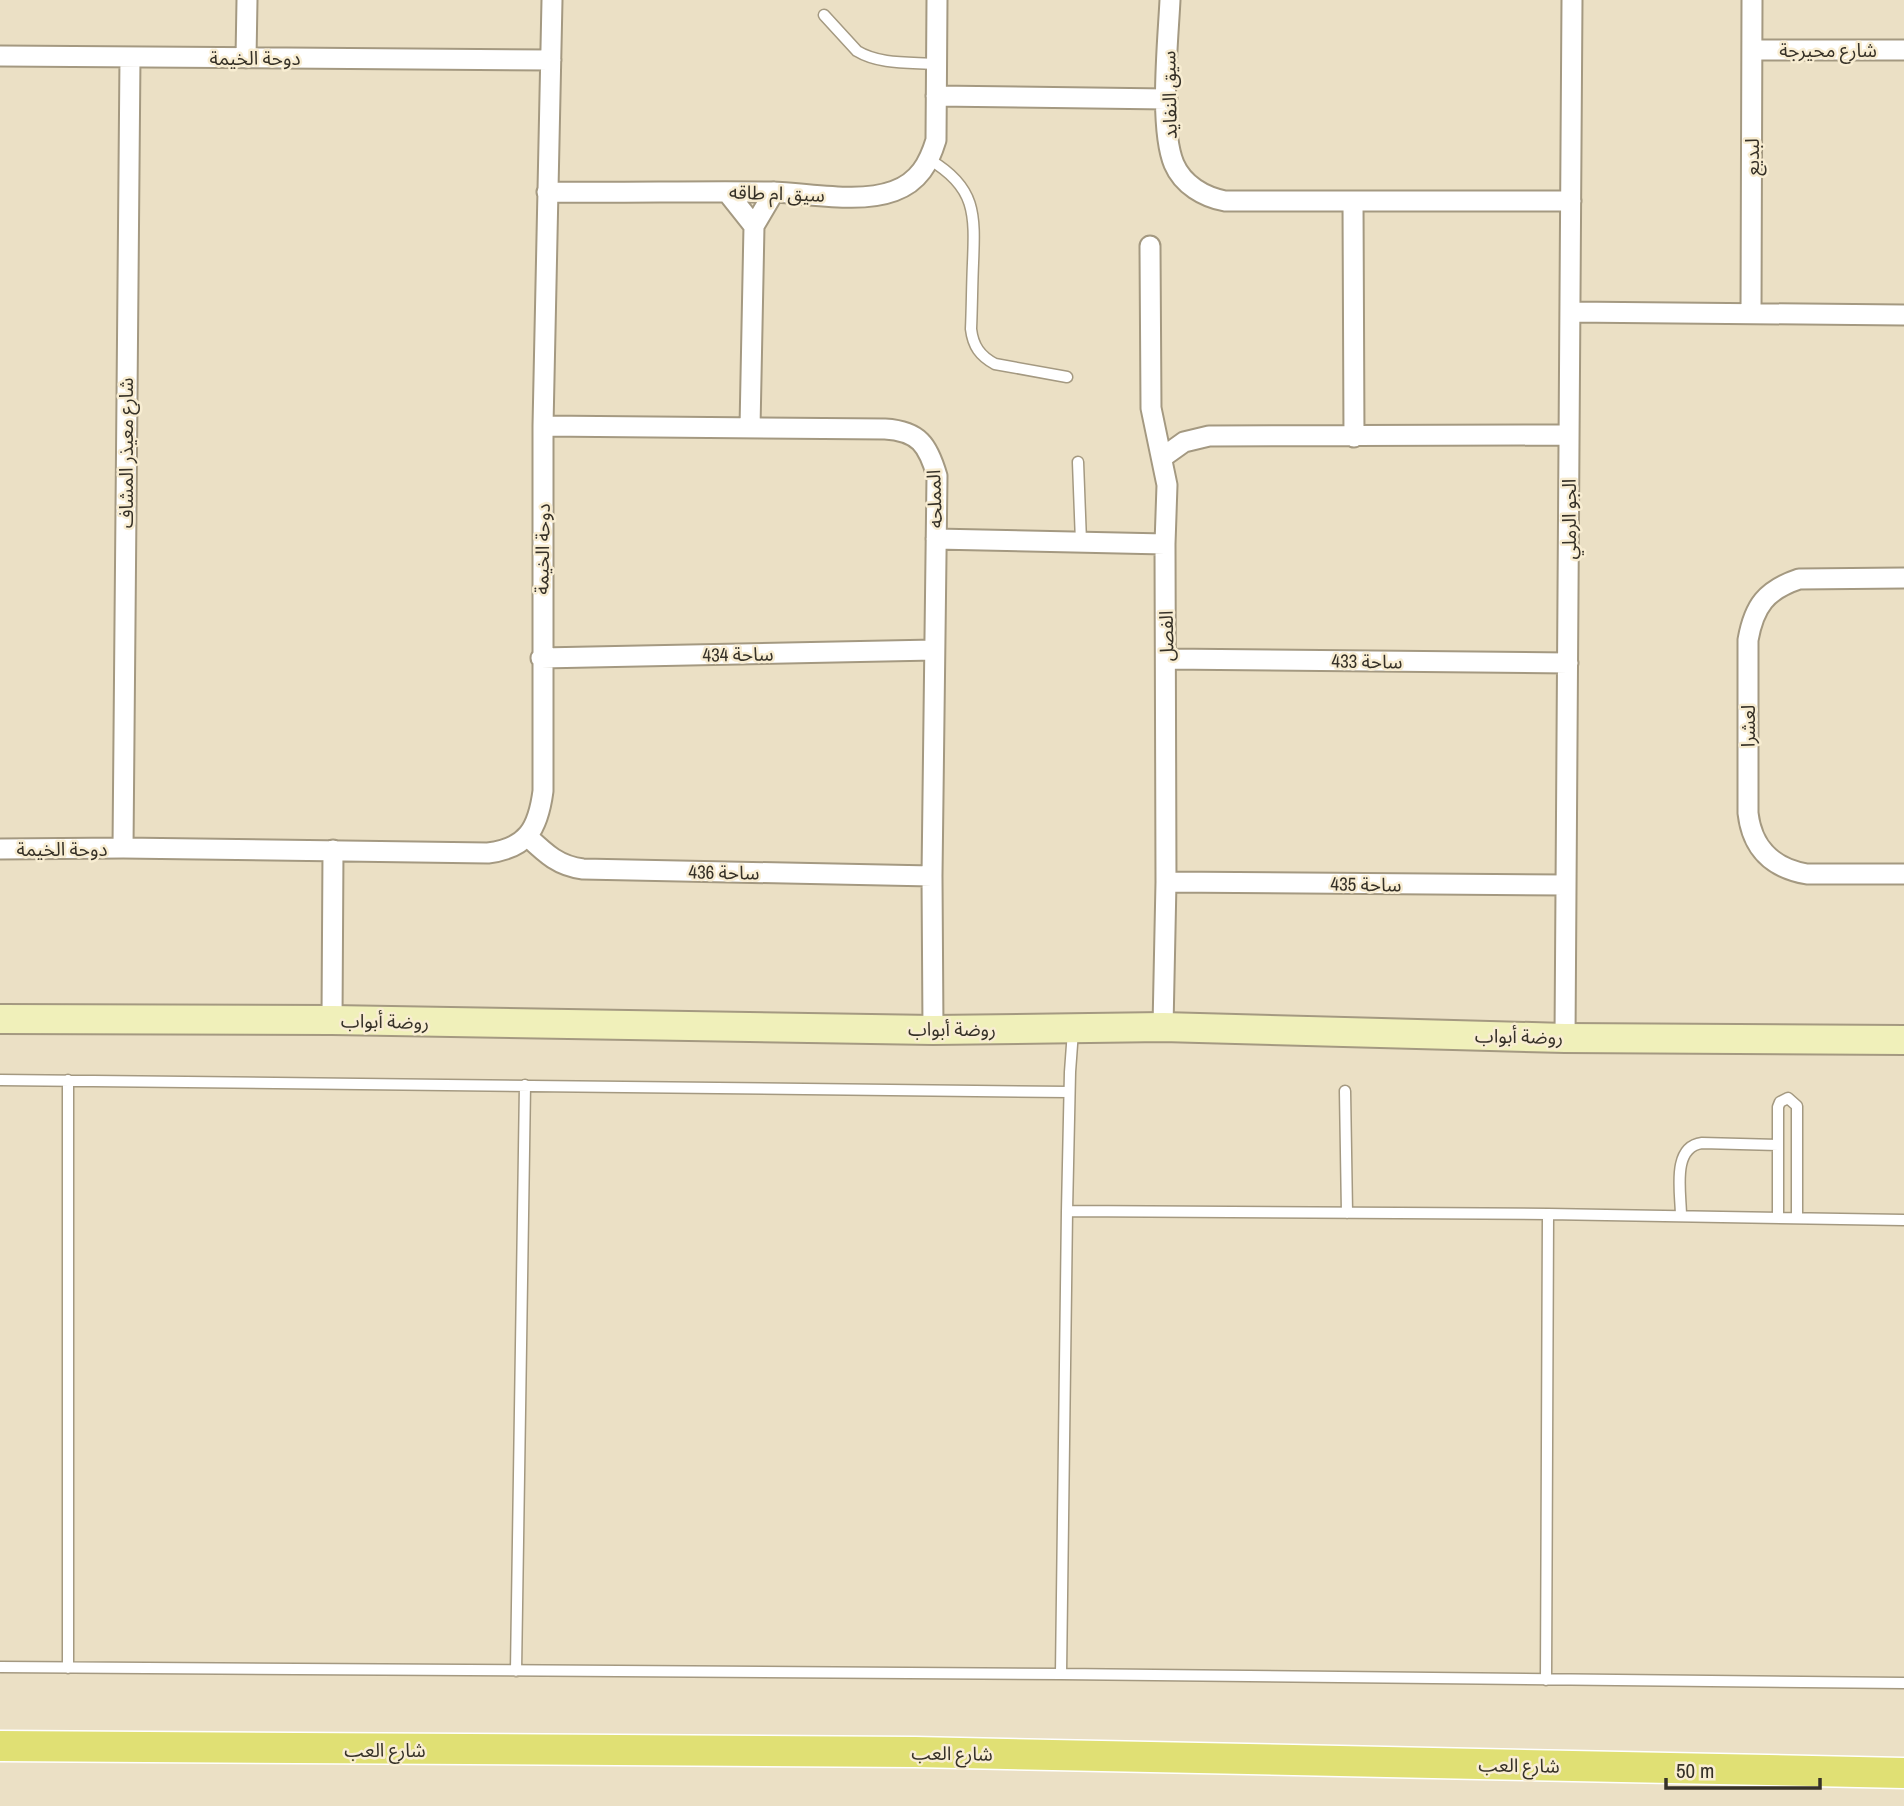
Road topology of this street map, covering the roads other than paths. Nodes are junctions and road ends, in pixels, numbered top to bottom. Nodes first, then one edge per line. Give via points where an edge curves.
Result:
1 (247, 0) edge
2 (552, 0) edge
3 (937, 0) edge
4 (1170, 0) edge
5 (1572, 0) edge
6 (1752, 0) edge
7 (824, 15) dead end
8 (1753, 50) junction
9 (1904, 50) edge
10 (0, 56) edge
11 (130, 57) junction
12 (246, 58) junction
13 (551, 60) junction
14 (937, 64) junction
15 (936, 96) junction
16 (1167, 99) junction
17 (930, 160) junction
18 (547, 192) junction
19 (727, 192) junction
20 (775, 192) junction
21 (1353, 201) junction
22 (1571, 201) junction
23 (754, 226) junction
24 (1150, 246) dead end
25 (1570, 312) junction
26 (1751, 313) junction
27 (1904, 315) edge
28 (1067, 377) dead end
29 (543, 426) junction
30 (750, 428) junction
31 (1569, 435) junction
32 (1354, 437) junction
33 (1163, 457) junction
34 (1078, 462) dead end
35 (936, 539) junction
36 (1081, 542) junction
37 (1165, 544) junction
38 (1904, 578) edge
39 (934, 650) junction
40 (541, 658) junction
41 (1167, 659) junction
42 (1568, 663) junction
43 (527, 836) junction
44 (123, 848) junction
45 (0, 849) edge
46 (333, 850) junction
47 (1904, 874) edge
48 (932, 876) junction
49 (1166, 882) junction
50 (1566, 886) junction
51 (0, 1019) edge
52 (332, 1020) junction
53 (1163, 1027) junction
54 (1073, 1028) junction
55 (933, 1030) junction
56 (1565, 1038) junction
57 (1904, 1040) edge
58 (0, 1080) edge
59 (68, 1080) junction
60 (525, 1085) junction
61 (1345, 1091) dead end
62 (1069, 1092) junction
63 (1778, 1145) junction
64 (1067, 1211) junction
65 (1347, 1213) junction
66 (1548, 1214) junction
67 (1681, 1216) junction
68 (1778, 1218) junction
69 (1797, 1218) junction
70 (1904, 1220) edge
71 (0, 1667) edge
72 (68, 1668) junction
73 (516, 1671) junction
74 (1061, 1674) junction
75 (1546, 1680) junction
76 (1904, 1684) edge
77 (0, 1746) edge
78 (1904, 1773) edge

1 - 12 street
2 - 13 street, دوحة الخيمة
3 - 14 street
4 - 16 street, سيق النفايد
5 - 22 street, الجو الرملي
6 - 8 street, لبديع
7 - 14 lane via 864,55 882,61
8 - 9 street, شارع محيرجة
8 - 26 street, لبديع
10 - 11 street, دوحة الخيمة
11 - 12 street, دوحة الخيمة
11 - 44 street, شارع معيذر المشاف
12 - 13 street, دوحة الخيمة
13 - 18 street, دوحة الخيمة
14 - 15 street
15 - 16 street
15 - 17 street via 936,139
16 - 21 street, سيق النفايد via 1174,164 1183,178 1210,198
17 - 20 street, سيق ام طاقه via 909,183 879,195
17 - 28 lane via 957,180 972,212 971,329 977,351 995,364
18 - 19 street, سيق ام طاقه
18 - 29 street, دوحة الخيمة
19 - 20 street, سيق ام طاقه
19 - 23 street
20 - 23 street
21 - 22 street, سيق النفايد
21 - 32 street
22 - 25 street, الجو الرملي
23 - 30 street
24 - 33 street, الفصل via 1151,408
25 - 26 street
25 - 31 street, الجو الرملي
26 - 27 street
29 - 30 street, المملحه
29 - 40 street, دوحة الخيمة
30 - 35 street, المملحه via 885,429 916,438 925,444 937,476
31 - 32 street
31 - 42 street, الجو الرملي
32 - 33 street via 1209,436 1184,442
33 - 37 street, الفصل
34 - 36 lane
35 - 36 street
35 - 39 street, المملحه
36 - 37 street
37 - 41 street, الفصل
38 - 47 street, لعشرا via 1799,579 1783,584 1758,607 1748,640 1748,813 1756,843 1765,855 1792,871
39 - 40 street, ساحة 434
39 - 48 street, المملحه
40 - 43 street, دوحة الخيمة via 543,792 536,823
41 - 42 street, ساحة 433
41 - 49 street, الفصل
42 - 50 street, الجو الرملي
43 - 46 street, دوحة الخيمة via 508,850 488,853
43 - 48 street, ساحة 436 via 550,857 571,867
44 - 45 street, دوحة الخيمة
44 - 46 street, دوحة الخيمة
46 - 52 street
48 - 55 street, المملحه
49 - 50 street, ساحة 435
49 - 53 street, الفصل
50 - 56 street, الجو الرملي
51 - 52 street, روضة أبواب
52 - 55 street, روضة أبواب
53 - 54 street, روضة أبواب
53 - 56 street, روضة أبواب
54 - 55 street, روضة أبواب
54 - 62 lane
56 - 57 street, روضة أبواب
58 - 59 lane
59 - 60 lane
59 - 72 lane
60 - 62 lane
60 - 73 lane
61 - 65 lane
62 - 64 lane
63 - 67 lane via 1691,1146 1682,1160
63 - 68 lane
63 - 69 lane via 1778,1104 1788,1098 1797,1106
64 - 65 lane
64 - 74 lane
65 - 66 lane
66 - 67 lane
66 - 75 lane
67 - 68 lane
68 - 69 lane
69 - 70 lane
71 - 72 lane
72 - 73 lane
73 - 74 lane
74 - 75 lane
75 - 76 lane
77 - 78 main road, شارع العب via 915,1752

